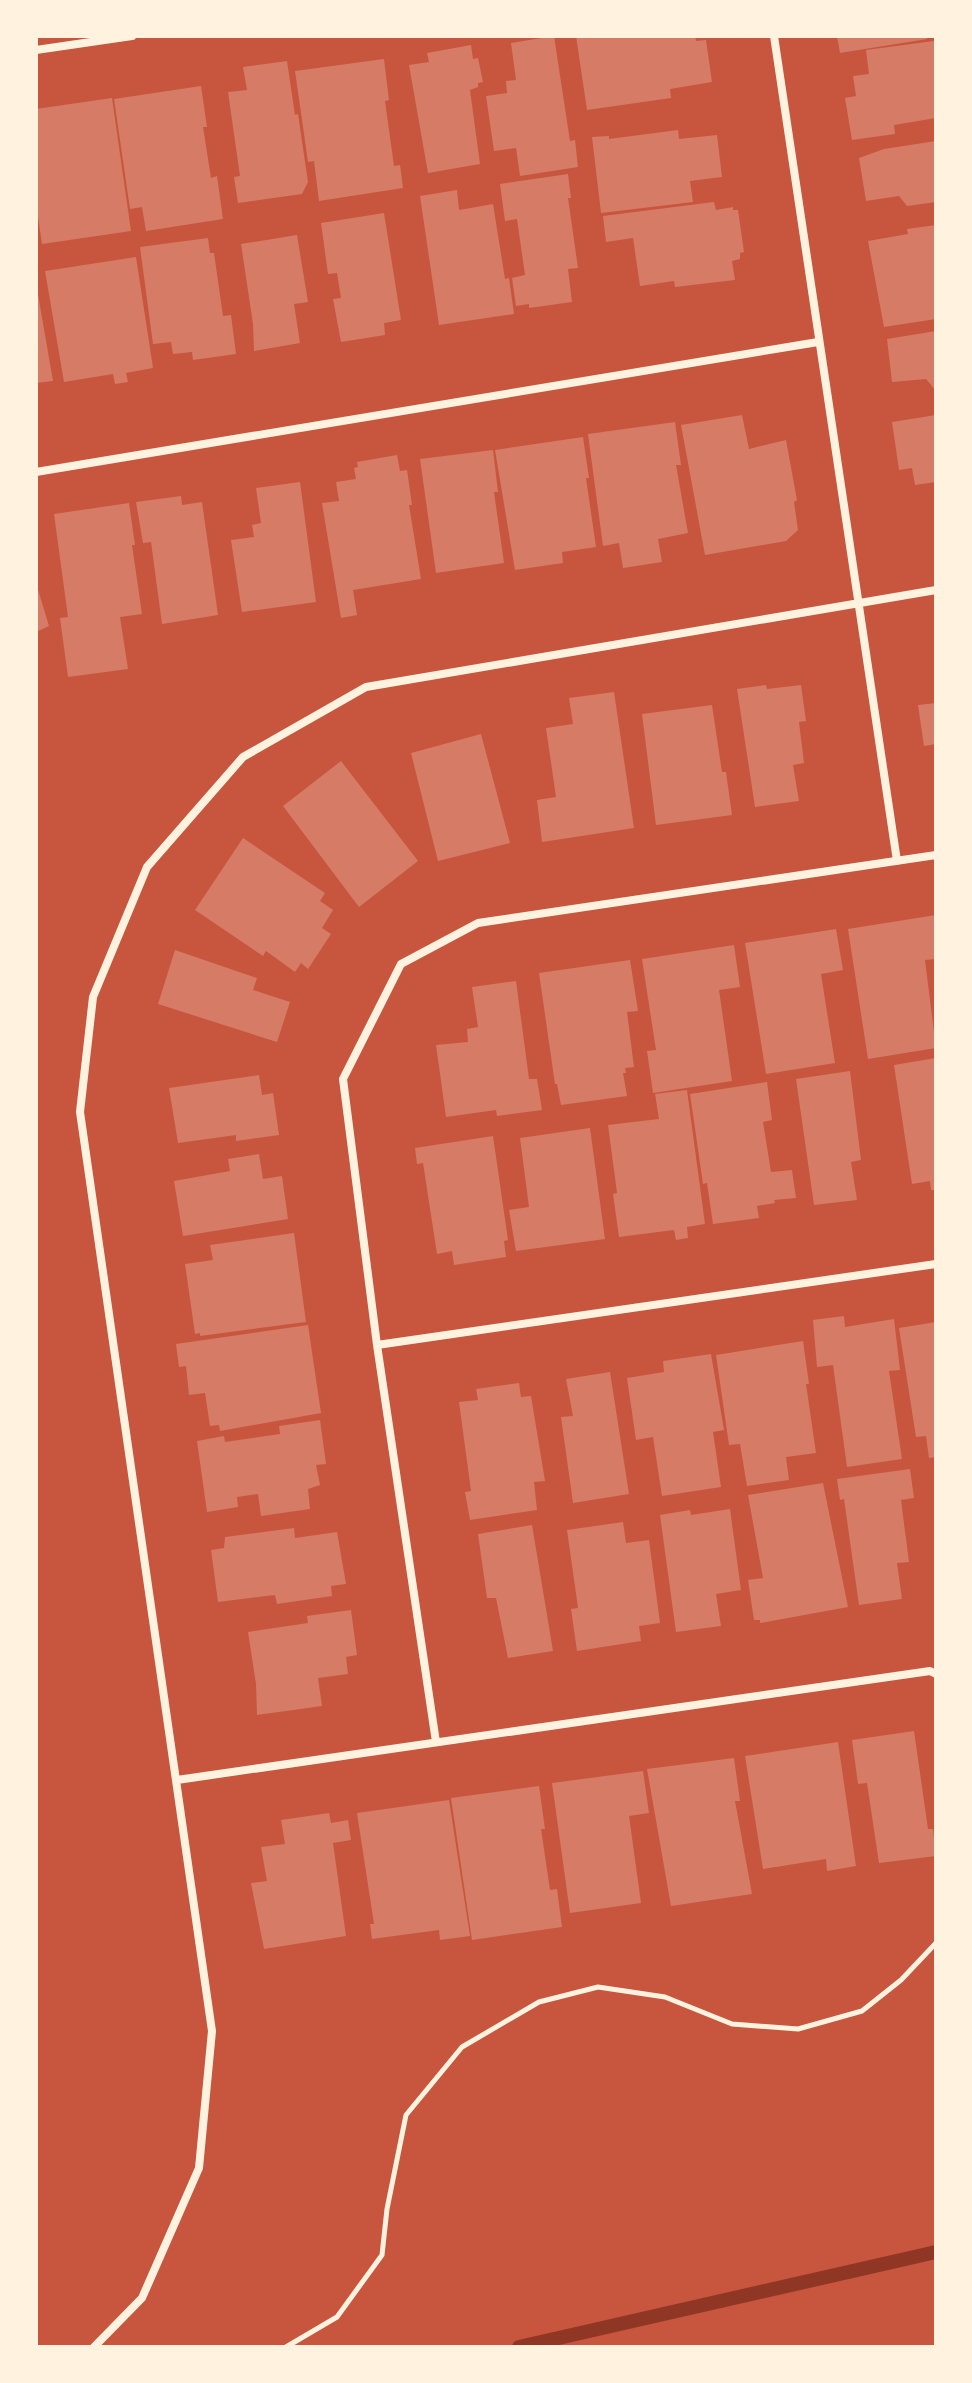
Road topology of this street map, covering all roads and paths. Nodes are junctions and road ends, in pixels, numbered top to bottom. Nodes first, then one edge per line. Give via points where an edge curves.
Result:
1 (132, 36) edge
2 (774, 36) edge
3 (36, 50) edge
4 (818, 342) junction
5 (36, 472) edge
6 (936, 590) edge
7 (858, 602) junction
8 (936, 855) edge
9 (897, 861) junction
10 (936, 1264) edge
11 (377, 1345) junction
12 (936, 1674) edge
13 (436, 1742) junction
14 (177, 1780) junction
15 (936, 1943) edge
16 (94, 2347) edge
17 (286, 2347) edge

1 - 3 street
2 - 4 street
4 - 5 street
4 - 7 street
6 - 7 street
7 - 9 street
7 - 14 street via 366,687 243,757 147,867 93,997 80,1112
8 - 9 street
9 - 11 street via 478,923 401,964 343,1079
10 - 11 street
11 - 13 street
12 - 13 street
13 - 14 street
14 - 16 street via 212,2031 199,2168 142,2298
15 - 17 path via 862,2011 798,2029 732,2024 665,1997 598,1987 539,2002 462,2047 406,2115 382,2255 337,2317

